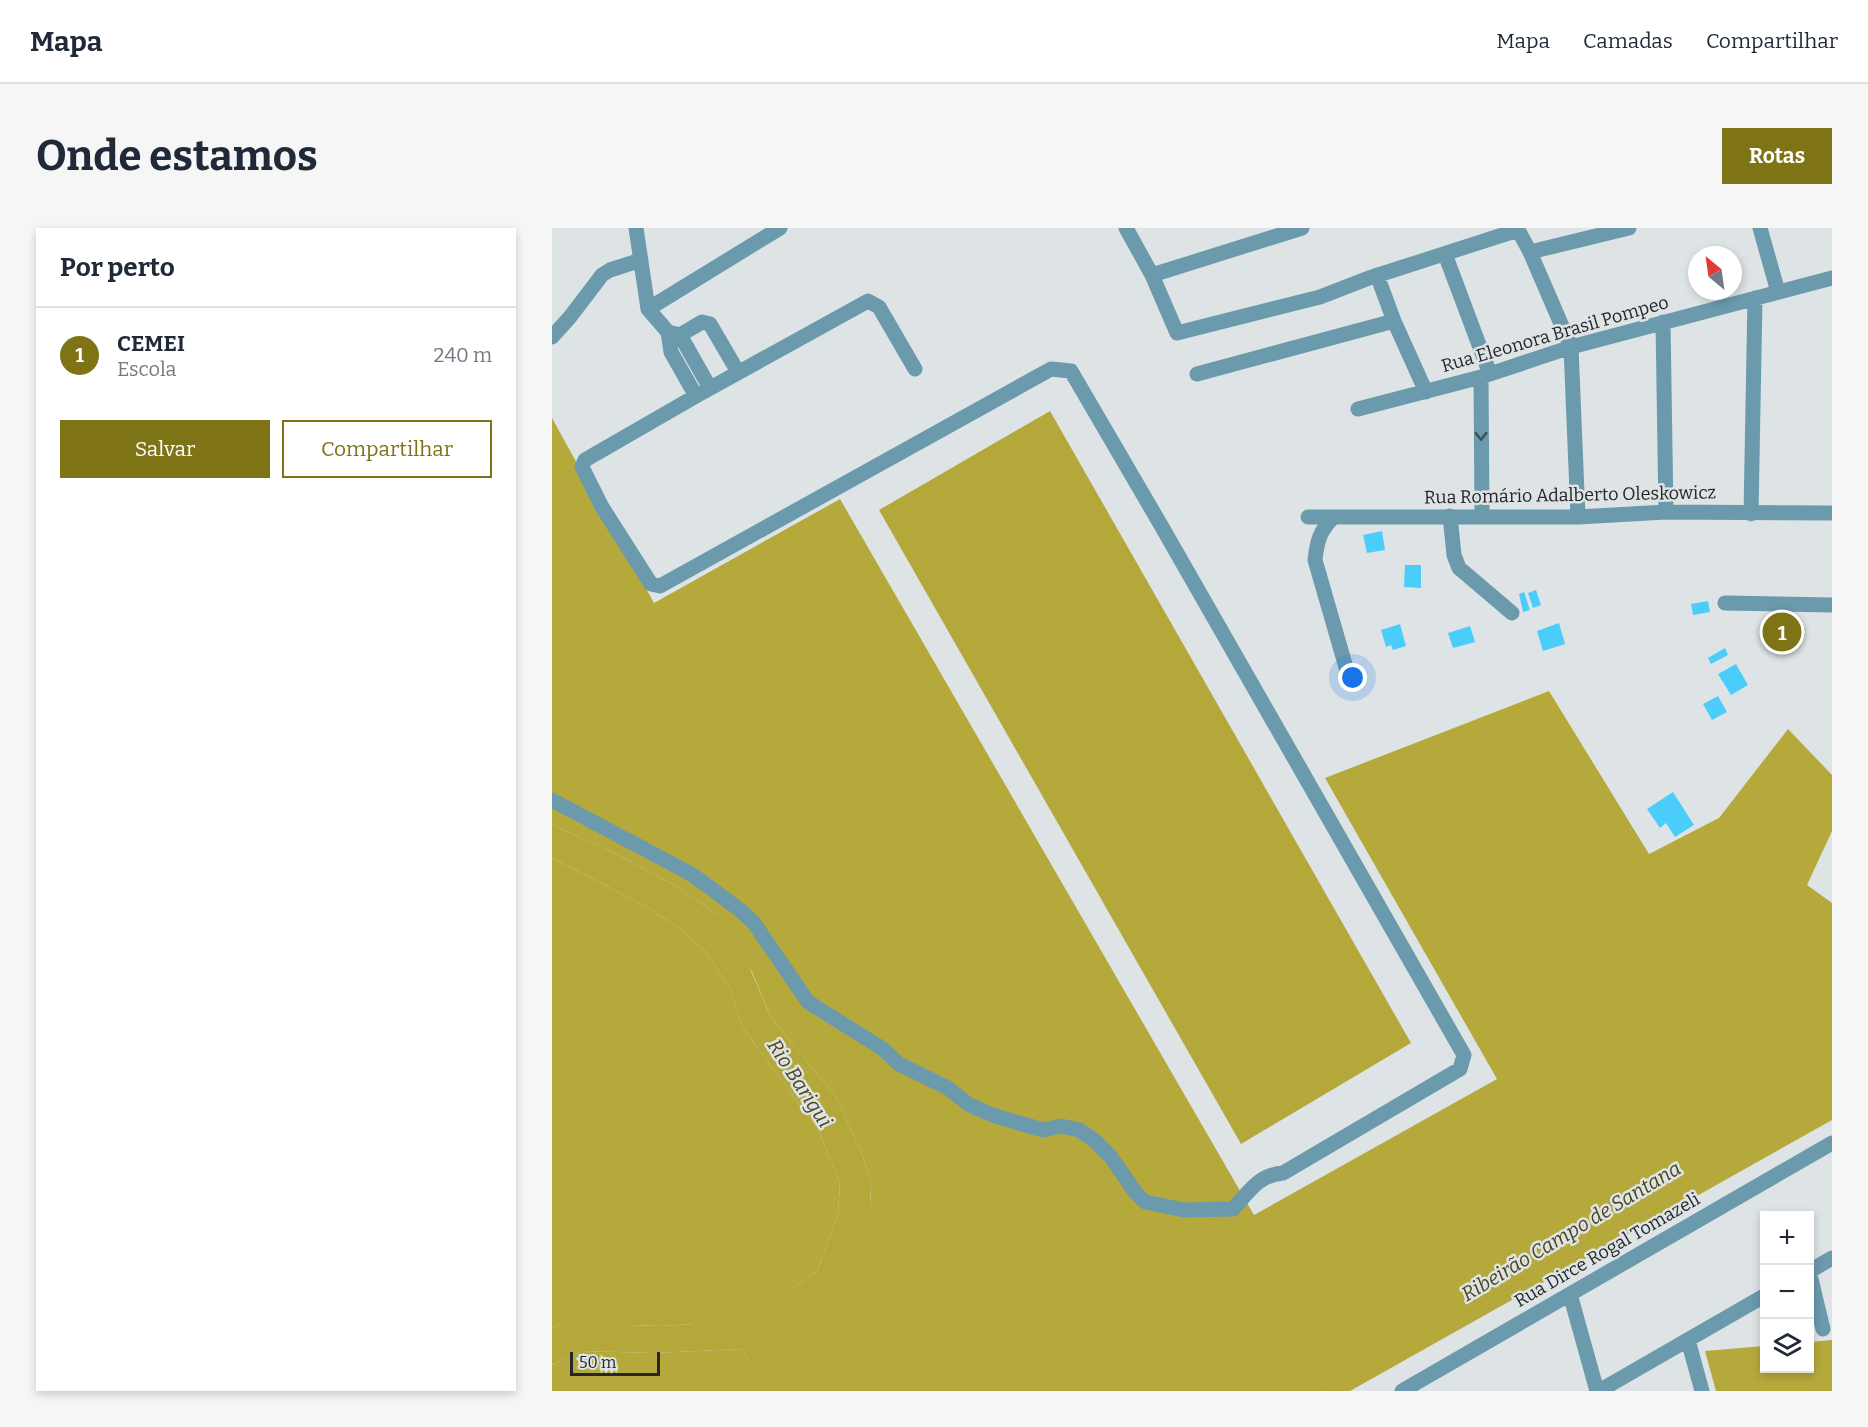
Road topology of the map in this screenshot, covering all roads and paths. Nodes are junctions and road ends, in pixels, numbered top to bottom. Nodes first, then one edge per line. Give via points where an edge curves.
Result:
1 (636, 228) edge
2 (780, 228) edge
3 (1126, 228) edge
4 (1302, 228) edge
5 (1629, 228) edge
6 (1760, 228) edge
7 (1518, 229) edge
8 (764, 233) edge
9 (1530, 252) junction
10 (1444, 254) junction
11 (641, 261) junction
12 (1152, 275) junction
13 (1377, 275) junction
14 (1832, 278) edge
15 (1778, 291) junction
16 (1755, 298) junction
17 (648, 309) junction
18 (1394, 321) junction
19 (1663, 322) junction
20 (674, 333) junction
21 (552, 337) edge
22 (1571, 346) junction
23 (915, 369) dead end
24 (738, 372) junction
25 (1197, 374) dead end
26 (1485, 376) junction
27 (710, 388) junction
28 (1426, 392) junction
29 (696, 396) junction
30 (1358, 410) dead end
31 (1666, 512) junction
32 (1832, 513) edge
33 (1751, 514) junction
34 (1450, 516) junction
35 (1482, 516) junction
36 (1308, 517) dead end
37 (1334, 517) junction
38 (1578, 517) junction
39 (1725, 603) dead end
40 (1832, 605) edge
41 (1512, 613) dead end
42 (1347, 671) dead end
43 (552, 800) edge
44 (1832, 1143) edge
45 (1832, 1258) edge
46 (1814, 1267) edge
47 (1570, 1294) junction
48 (1814, 1294) edge
49 (1760, 1298) edge
50 (1823, 1329) dead end
51 (1688, 1340) junction
52 (1402, 1391) edge
53 (1598, 1391) edge
54 (1702, 1391) edge

1 - 11 street
2 - 8 street
3 - 12 street
4 - 12 street
5 - 9 street
6 - 15 street
7 - 9 street
7 - 10 street
8 - 17 street
9 - 22 street
10 - 13 street
10 - 26 street
11 - 17 street
11 - 21 street via 602,275
12 - 13 street via 1177,333 1320,297
13 - 18 street
14 - 15 street, Rua Eleonora Brasil Pompeo
15 - 16 street, Rua Eleonora Brasil Pompeo
16 - 19 street, Rua Eleonora Brasil Pompeo
16 - 33 street
17 - 20 street
18 - 25 street
18 - 28 street
19 - 22 street, Rua Eleonora Brasil Pompeo
19 - 31 street
20 - 24 street via 702,322 710,324
20 - 27 street
20 - 29 street via 671,352
22 - 26 street, Rua Eleonora Brasil Pompeo
22 - 38 street
23 - 24 street via 879,307 868,300
24 - 27 street
26 - 28 street, Rua Eleonora Brasil Pompeo
26 -> 35 street
27 - 29 street
28 - 30 street, Rua Eleonora Brasil Pompeo
29 - 43 street via 585,460 582,467 602,507 651,584 660,586 1051,369 1071,371 1464,1055 1460,1069 1283,1173 1263,1178 1233,1209 1184,1210 1145,1202 1112,1157 1079,1130 1061,1126 1043,1130 992,1115 899,1064 883,1048 808,1002 754,923 693,875
31 - 33 street, Rua Romário Adalberto Oleskowicz
31 - 38 street, Rua Romário Adalberto Oleskowicz
32 - 33 street, Rua Romário Adalberto Oleskowicz
34 - 35 street, Rua Romário Adalberto Oleskowicz
34 - 37 street, Rua Romário Adalberto Oleskowicz
34 - 41 street via 1459,568
35 - 38 street, Rua Romário Adalberto Oleskowicz
36 - 37 street, Rua Romário Adalberto Oleskowicz
37 - 42 street via 1323,528 1315,560
39 - 40 street
44 - 47 street, Rua Dirce Rogal Tomazeli
45 - 46 street
47 - 52 street, Rua Dirce Rogal Tomazeli
47 - 53 street
48 - 50 street
49 - 51 street
51 - 53 street
51 - 54 street

